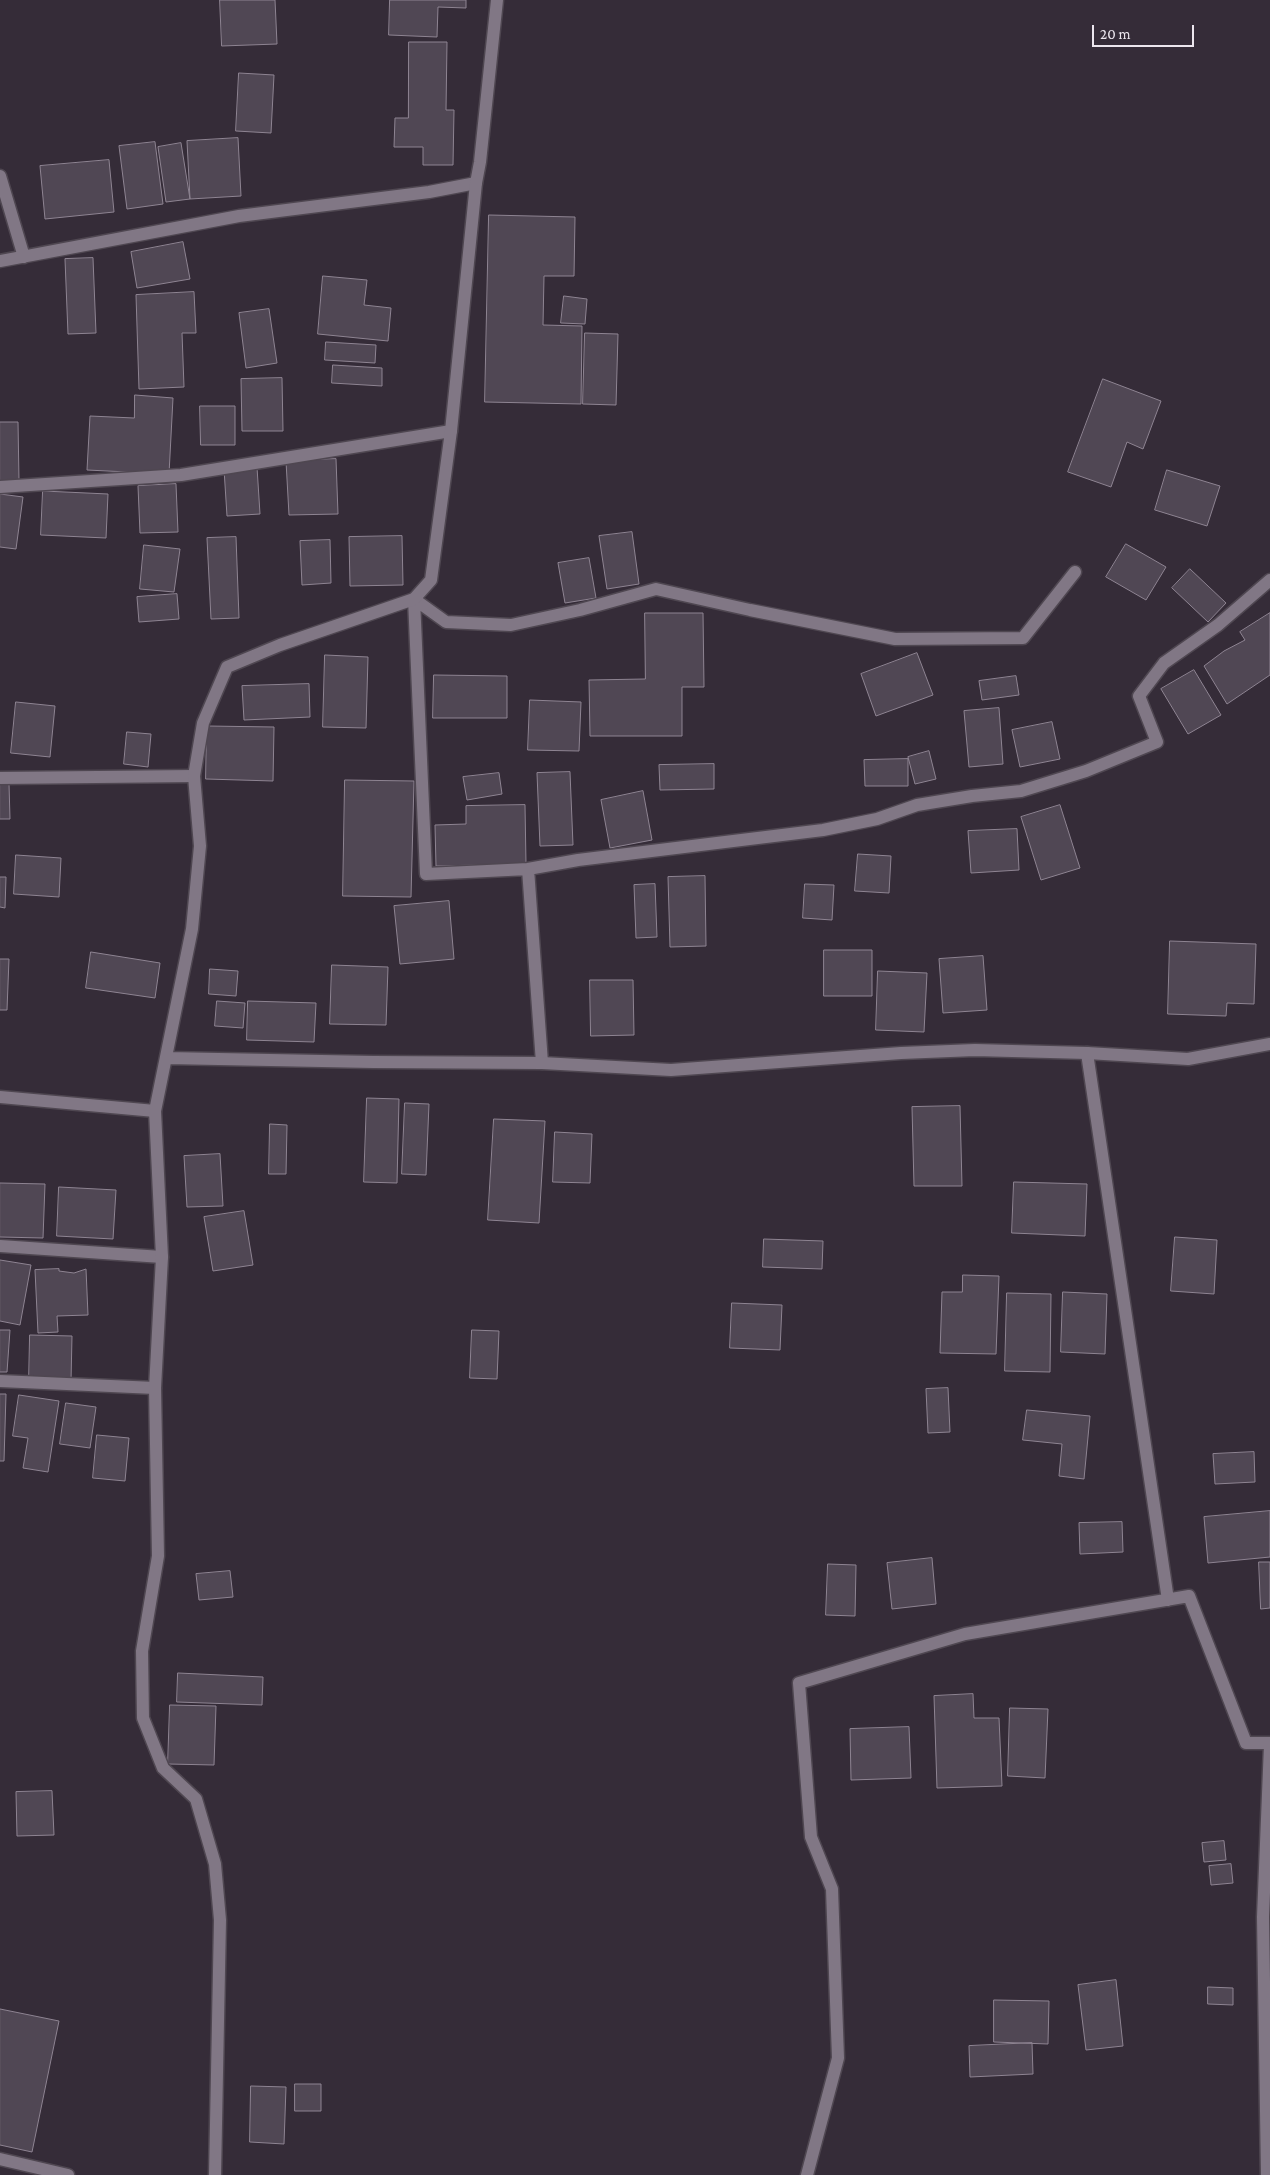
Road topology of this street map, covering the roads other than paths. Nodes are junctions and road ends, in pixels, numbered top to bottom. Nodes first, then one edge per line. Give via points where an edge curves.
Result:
1 (498, 0) edge
2 (0, 176) edge
3 (476, 183) junction
4 (24, 257) junction
5 (0, 261) edge
6 (451, 430) junction
7 (0, 487) edge
8 (1074, 572) dead end
9 (1270, 580) edge
10 (414, 599) junction
11 (194, 776) junction
12 (0, 778) edge
13 (528, 870) junction
14 (1270, 1044) edge
15 (1088, 1053) junction
16 (167, 1058) junction
17 (542, 1063) junction
18 (0, 1097) edge
19 (155, 1110) junction
20 (0, 1246) edge
21 (162, 1257) junction
22 (0, 1381) edge
23 (155, 1388) junction
24 (1168, 1600) junction
25 (1270, 1744) edge
26 (0, 2160) edge
27 (68, 2175) edge
28 (215, 2175) edge
29 (807, 2175) edge
30 (1267, 2175) edge

1 - 3 street
2 - 4 street
3 - 4 street via 239,216
3 - 6 street
4 - 5 street
6 - 7 street via 181,475
6 - 10 street via 431,580
8 - 10 street via 1023,638 895,639 656,589 511,625 446,622
9 - 13 street via 1218,625 1164,662 1139,696 1157,742 1086,770 1020,791 917,805 877,819 823,830 578,860
10 - 11 street via 227,666 203,723
10 - 13 street via 426,874
11 - 12 street
11 - 16 street via 200,846 193,920
13 - 17 street
14 - 15 street via 1188,1059
15 - 17 street via 901,1052 671,1070
15 - 24 street
16 - 17 street
16 - 19 street
18 - 19 street
19 - 21 street
20 - 21 street
21 - 23 street
22 - 23 street
23 - 28 street via 158,1556 142,1651 143,1718 163,1768 196,1798 216,1864 220,1920
24 - 25 street via 1189,1596 1246,1743
24 - 29 street via 966,1634 799,1683 811,1837 832,1890 838,2058
25 - 30 street via 1263,1917
26 - 27 street

